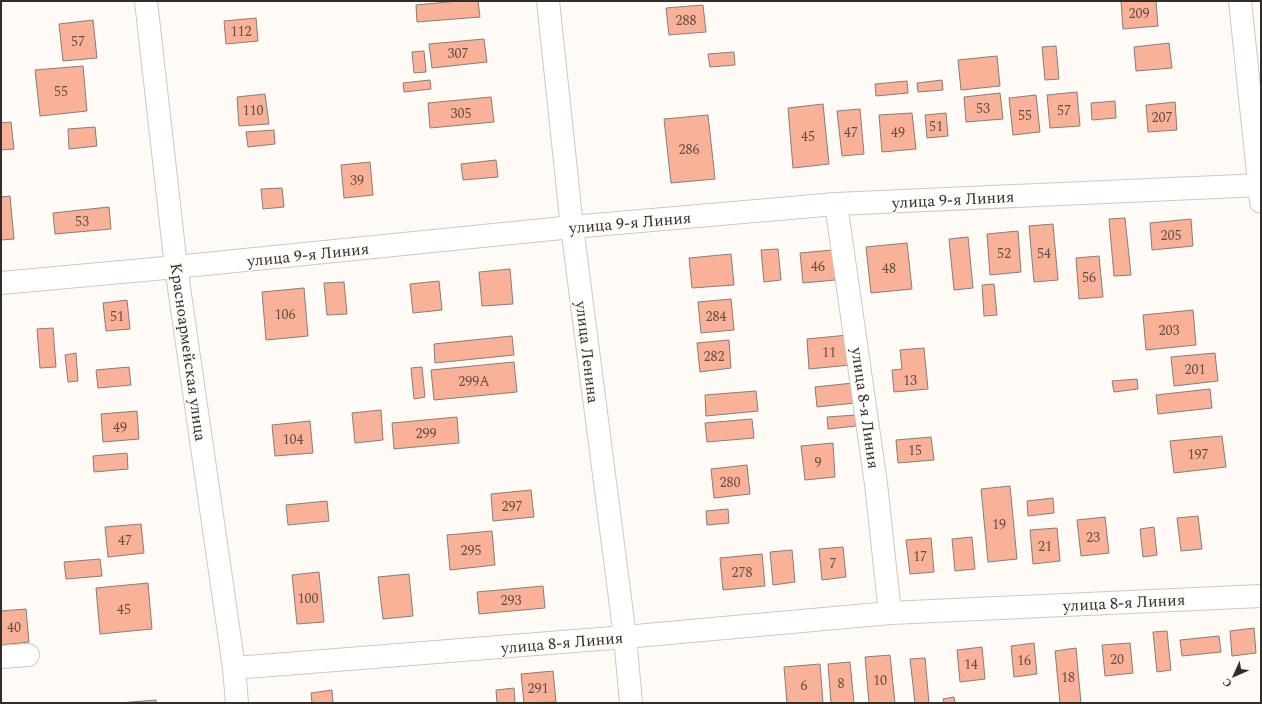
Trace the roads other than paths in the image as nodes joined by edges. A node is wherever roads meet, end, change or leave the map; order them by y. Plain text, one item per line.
1 (146, 1) edge
2 (548, 1) edge
3 (1240, 1) edge
4 (1260, 191) edge
5 (836, 204) junction
6 (572, 226) junction
7 (176, 267) junction
8 (1, 283) edge
9 (1261, 596) edge
10 (890, 613) junction
11 (625, 637) junction
12 (28, 655) dead end
13 (1, 657) edge
14 (234, 668) junction
15 (237, 703) edge
16 (630, 703) edge

1 - 7 street, Красноармейская улица
2 - 6 street, улица Ленина
3 - 4 street
4 - 5 street, улица 9-я Линия
5 - 6 street, улица 9-я Линия
5 - 10 street, улица 8-я Линия
6 - 7 street, улица 9-я Линия
6 - 11 street, улица Ленина
7 - 8 street, улица 9-я Линия
7 - 14 street, Красноармейская улица
9 - 10 street, улица 8-я Линия
10 - 11 street, улица 8-я Линия
11 - 14 street, улица 8-я Линия
11 - 16 street, улица Ленина
12 - 13 street
14 - 15 street, Красноармейская улица

